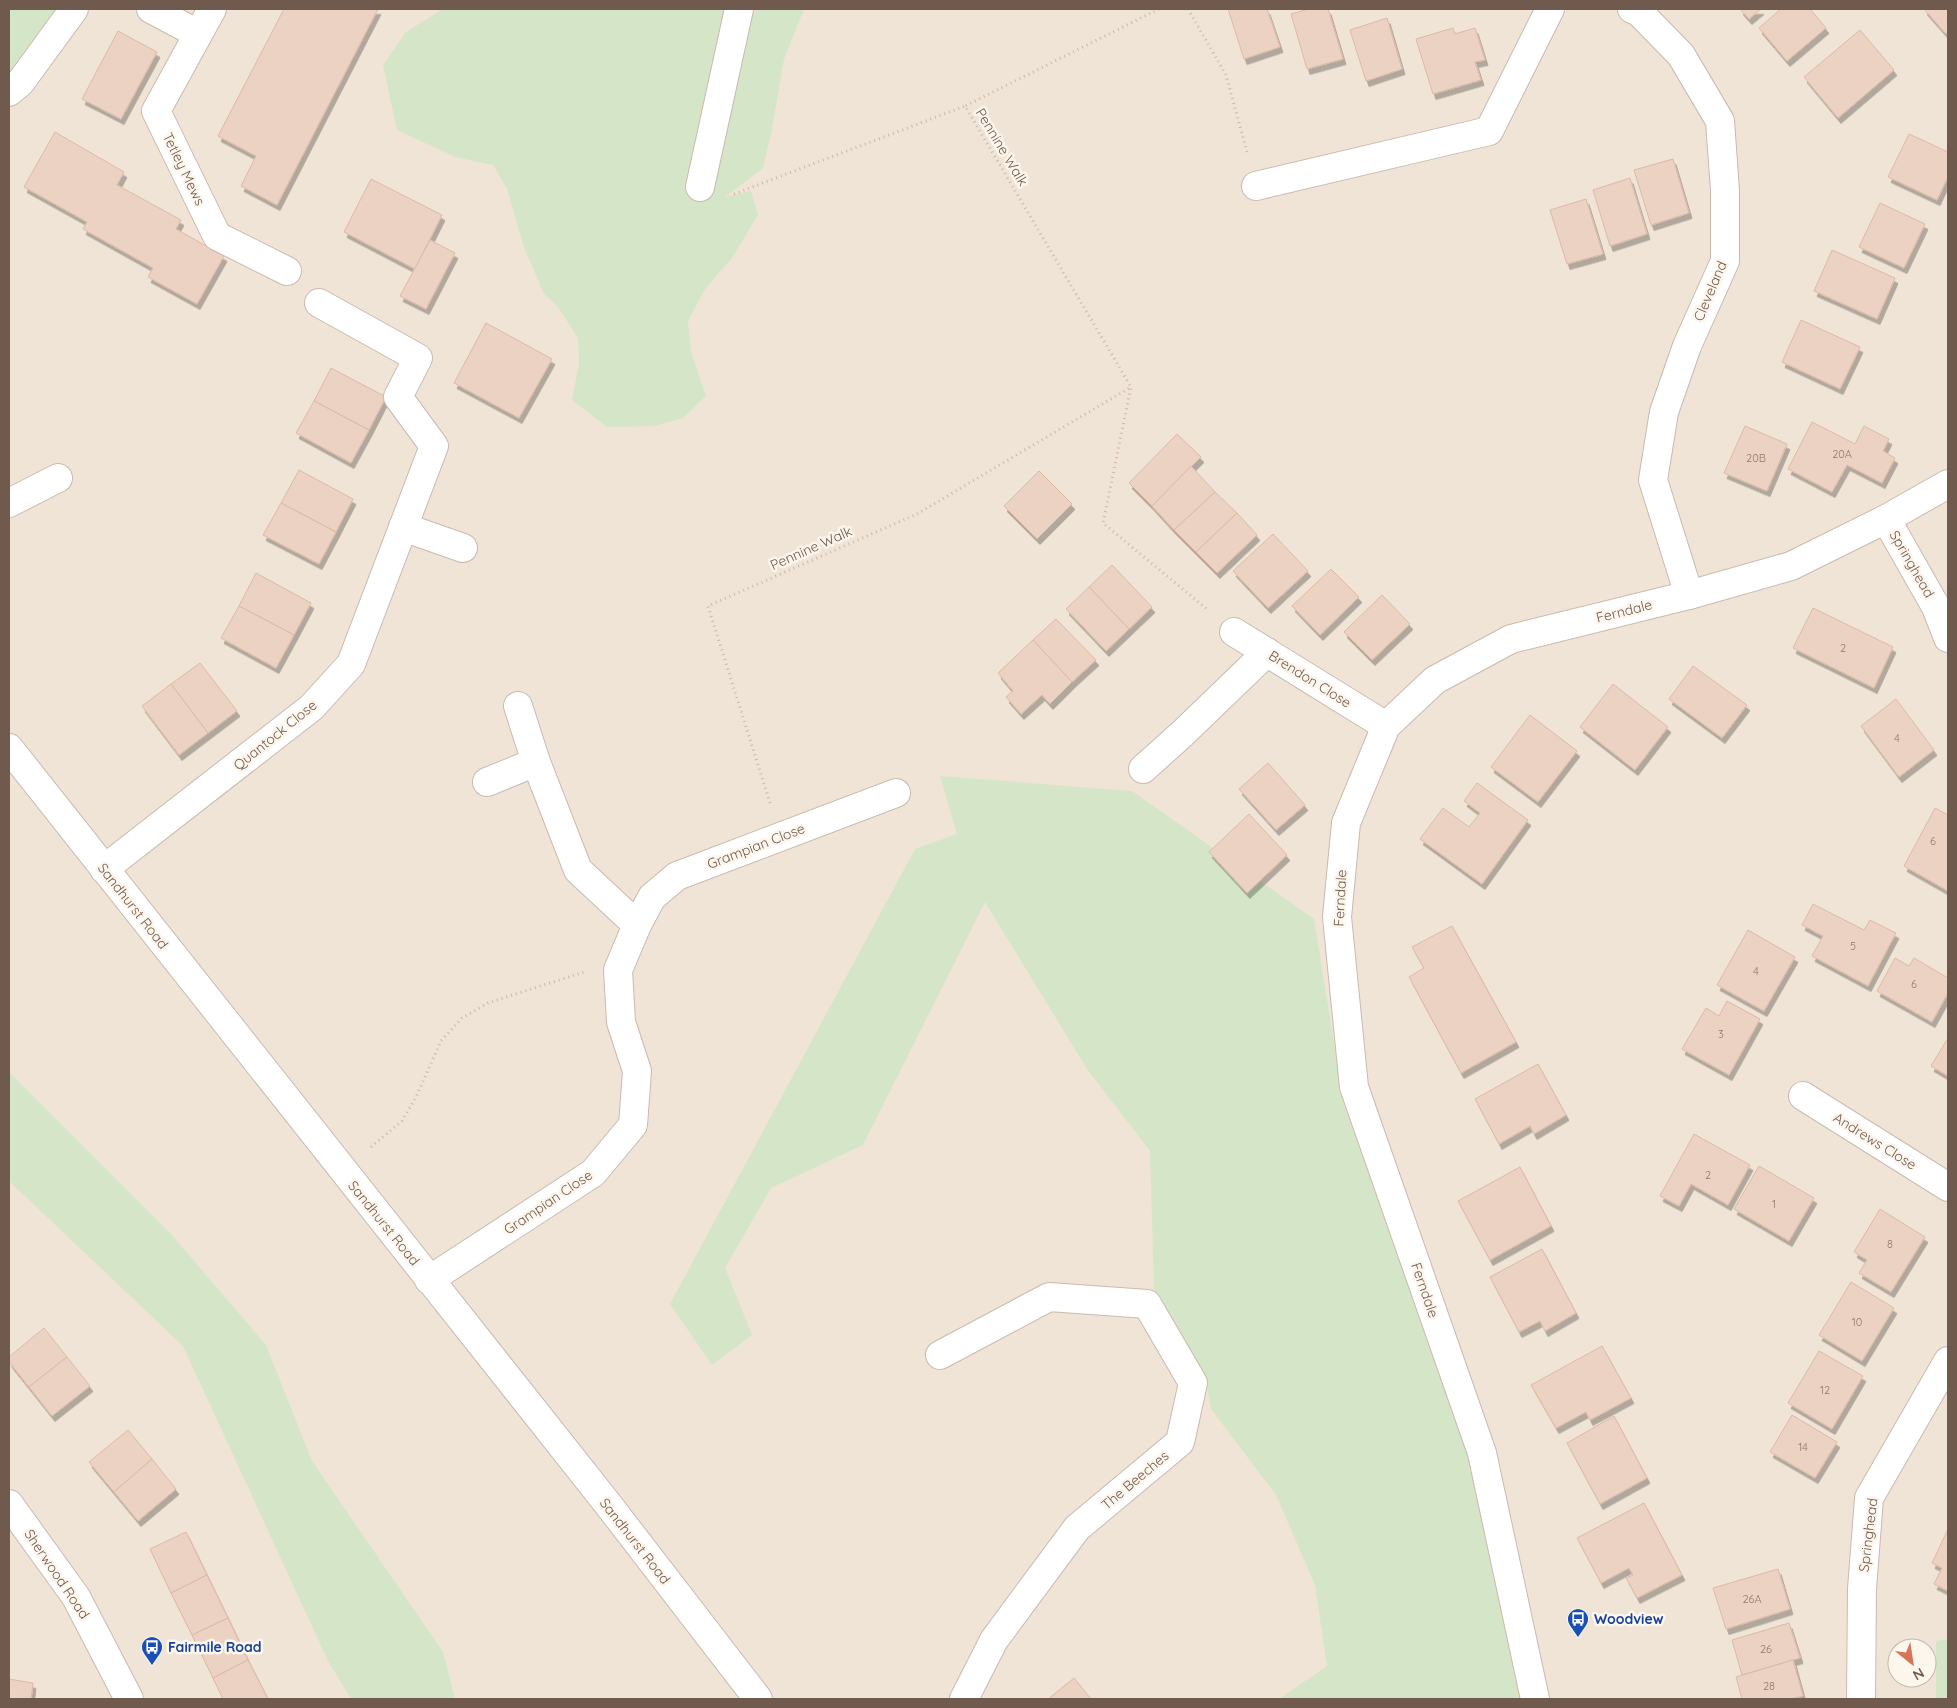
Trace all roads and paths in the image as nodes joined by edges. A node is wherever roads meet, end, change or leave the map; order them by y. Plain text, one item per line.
1 (74, 9) edge
2 (151, 9) edge
3 (212, 9) edge
4 (739, 9) edge
5 (1159, 9) edge
6 (1188, 9) edge
7 (1550, 9) edge
8 (1632, 9) edge
9 (198, 34) junction
10 (9, 92) edge
11 (965, 106) junction
12 (1256, 186) joint
13 (700, 187) dead end
14 (733, 194) dead end
15 (287, 271) dead end
16 (319, 303) dead end
17 (1131, 387) junction
18 (58, 478) dead end
19 (1948, 484) edge
20 (9, 504) edge
21 (1886, 519) junction
22 (403, 527) junction
23 (463, 548) dead end
24 (1689, 594) junction
25 (1234, 632) joint
26 (1948, 638) edge
27 (1266, 652) junction
28 (518, 706) dead end
29 (1386, 726) junction
30 (9, 748) edge
31 (536, 762) junction
32 (1143, 769) dead end
33 (487, 782) dead end
34 (896, 793) dead end
35 (783, 835) junction
36 (104, 869) junction
37 (637, 925) junction
38 (622, 959) junction
39 (1803, 1096) dead end
40 (342, 1172) junction
41 (1948, 1187) edge
42 (429, 1280) junction
43 (940, 1355) dead end
44 (1948, 1361) edge
45 (9, 1504) edge
46 (130, 1699) edge
47 (758, 1699) edge
48 (964, 1699) edge
49 (1534, 1699) edge
50 (1861, 1699) edge

1 - 10 street
2 - 9 street
3 - 9 street, Tetley Mews
4 - 13 street
5 - 11 path, Pennine Walk
6 - 12 path
7 - 12 street
8 - 24 street, Cleveland
9 - 15 street, Tetley Mews
11 - 14 path
11 - 17 path, Pennine Walk
16 - 22 street, Quantock Close
17 - 25 path
17 - 35 path, Pennine Walk
18 - 20 street
19 - 21 street, Ferndale
21 - 24 street, Ferndale
21 - 26 street, Springhead
22 - 23 street
22 - 36 street, Quantock Close
24 - 29 street, Ferndale
25 - 27 street, Brendon Close
27 - 29 street, Brendon Close
27 - 32 street
28 - 31 street
29 - 49 street, Ferndale
30 - 36 street, Sandhurst Road
31 - 33 street
31 - 37 street
34 - 35 street, Grampian Close
35 - 37 street, Grampian Close
36 - 40 street, Sandhurst Road
37 - 38 street, Grampian Close
38 - 40 path
38 - 42 street, Grampian Close
39 - 41 street, Andrews Close
40 - 42 street, Sandhurst Road
42 - 47 street, Sandhurst Road
43 - 48 street, The Beeches
44 - 50 street, Springhead
45 - 46 street, Sherwood Road

